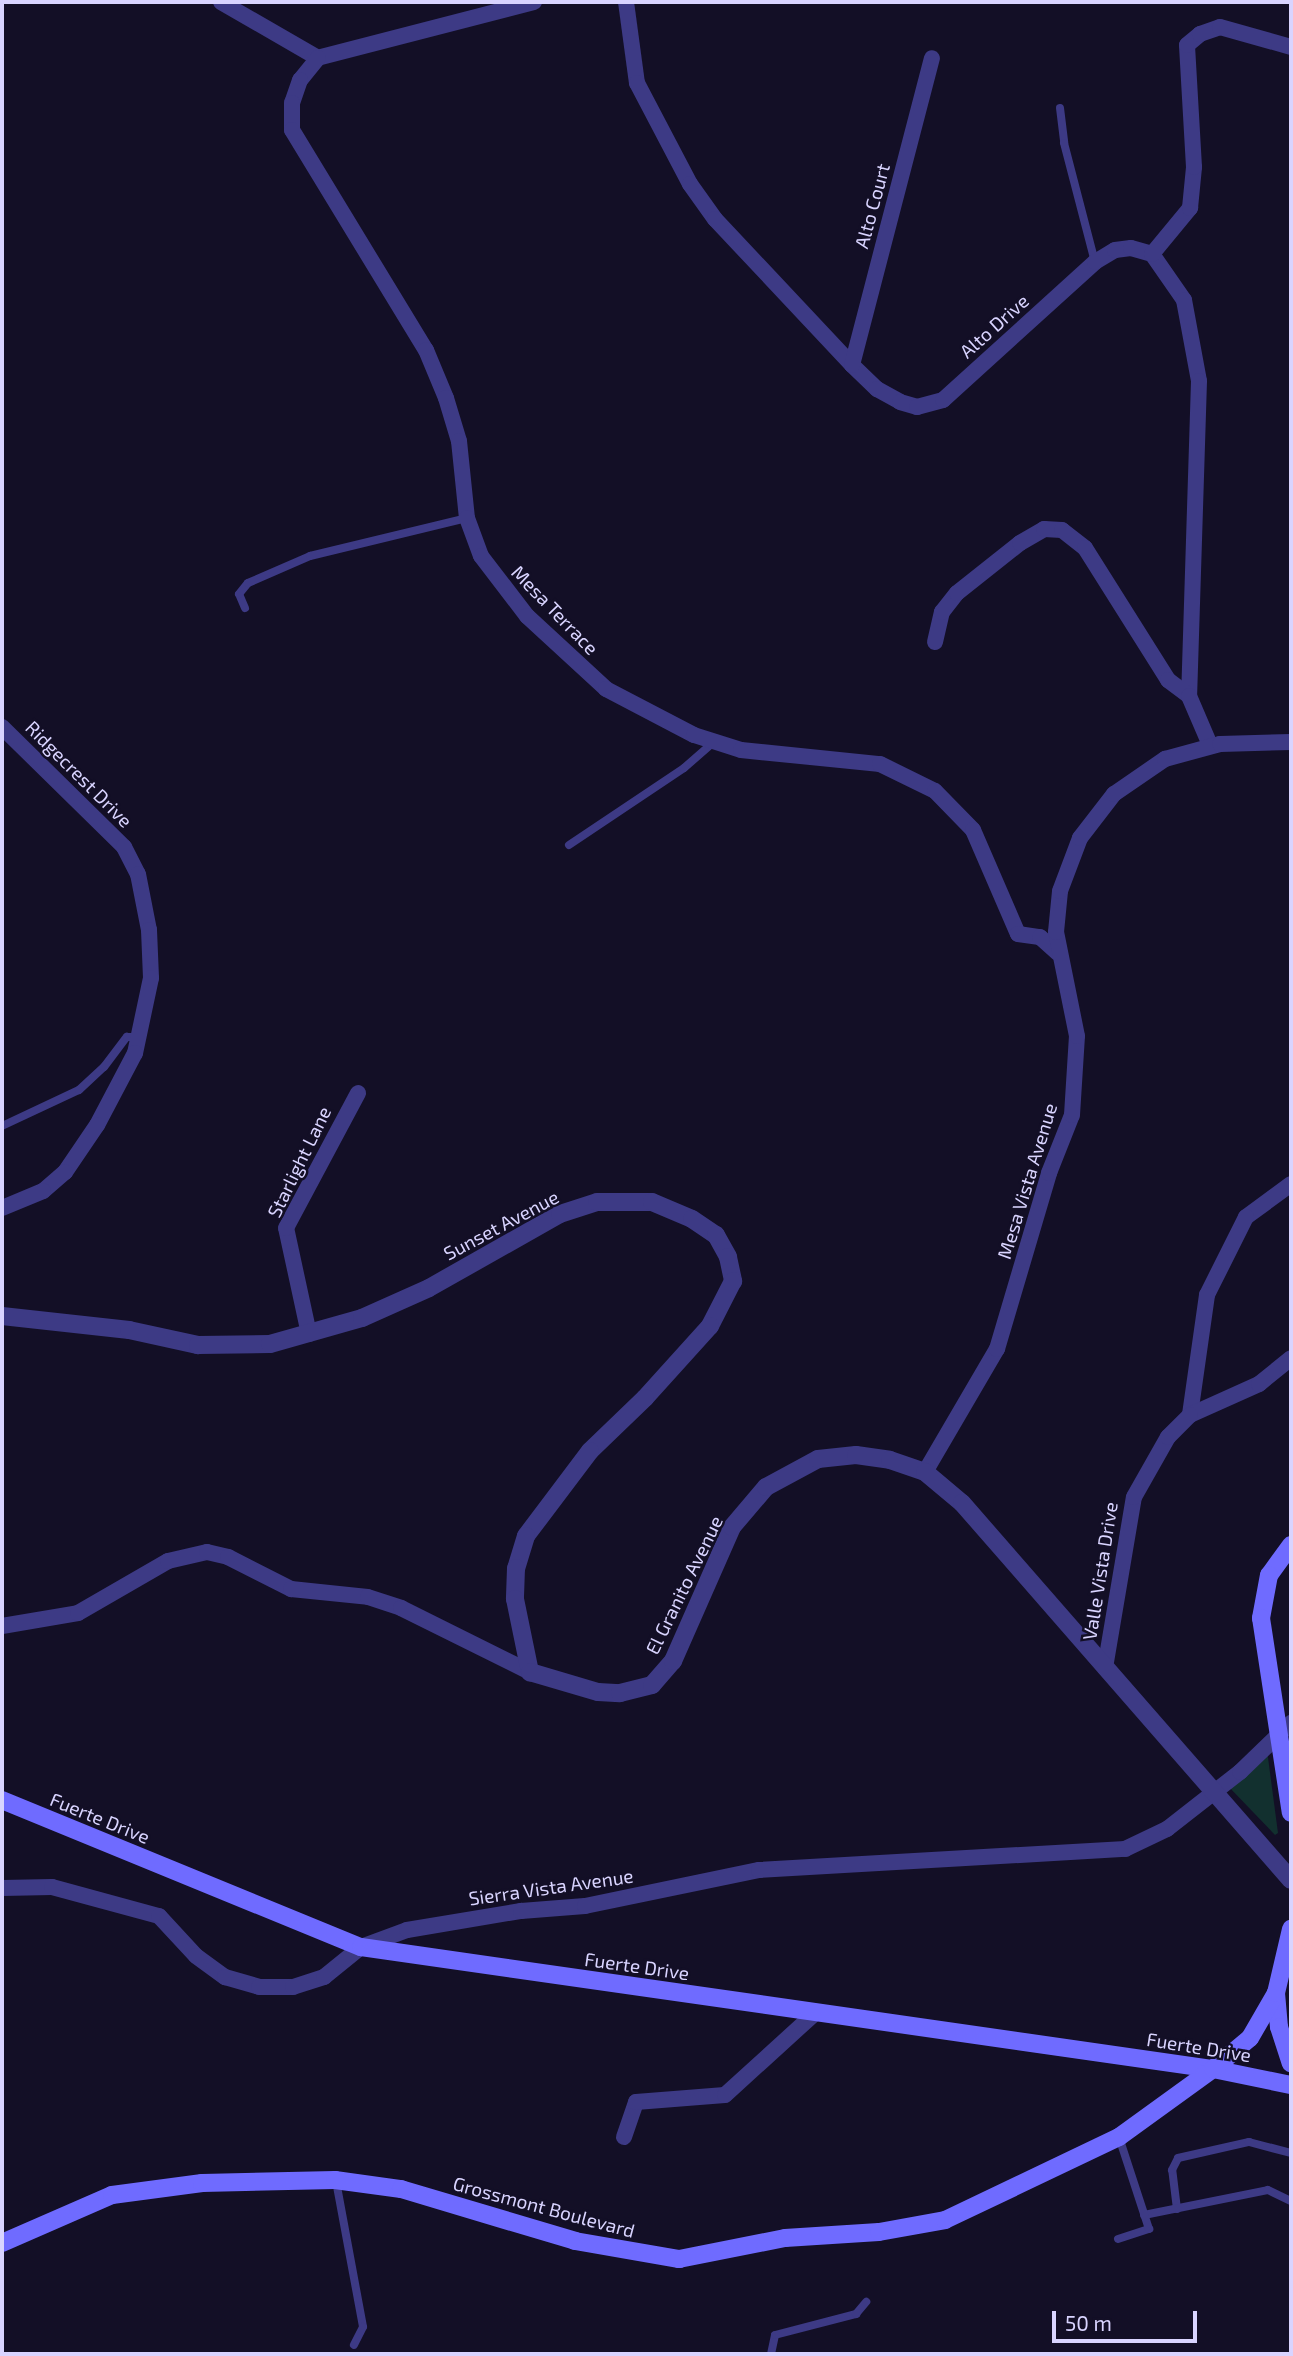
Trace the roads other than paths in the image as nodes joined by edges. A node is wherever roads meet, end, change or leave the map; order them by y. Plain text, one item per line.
1 (221, 2) edge
2 (534, 2) edge
3 (626, 2) edge
4 (1291, 47) edge
5 (318, 58) junction
6 (932, 58) dead end
7 (1060, 108) dead end
8 (1152, 254) junction
9 (1095, 262) junction
10 (852, 365) junction
11 (467, 518) junction
12 (245, 608) dead end
13 (935, 642) dead end
14 (1189, 696) junction
15 (2, 727) edge
16 (715, 741) junction
17 (1291, 742) edge
18 (1210, 745) junction
19 (569, 845) dead end
20 (1058, 953) junction
21 (139, 1037) junction
22 (358, 1093) dead end
23 (2, 1126) edge
24 (1291, 1184) edge
25 (2, 1208) edge
26 (2, 1315) edge
27 (309, 1334) junction
28 (1291, 1358) edge
29 (1190, 1415) junction
30 (925, 1472) junction
31 (1291, 1545) edge
32 (2, 1626) edge
33 (1105, 1668) junction
34 (530, 1672) junction
35 (1285, 1728) edge
36 (1215, 1792) junction
37 (2, 1800) edge
38 (1291, 1813) edge
39 (1291, 1880) edge
40 (2, 1888) edge
41 (1291, 1929) edge
42 (361, 1947) junction
43 (1276, 1993) junction
44 (814, 2014) junction
45 (1291, 2063) edge
46 (1213, 2069) junction
47 (1291, 2085) edge
48 (624, 2137) dead end
49 (1119, 2137) junction
50 (1291, 2153) edge
51 (335, 2180) junction
52 (1291, 2201) edge
53 (1177, 2209) junction
54 (1144, 2215) junction
55 (1118, 2239) dead end
56 (2, 2243) edge
57 (866, 2302) dead end
58 (354, 2345) dead end
59 (771, 2354) edge

1 - 5 street
2 - 5 street
3 - 10 street, Alto Drive
4 - 8 street
5 - 11 street, Mesa Terrace
6 - 10 street, Alto Court
7 - 9 lane
8 - 9 street, Alto Drive
8 - 14 street
9 - 10 street, Alto Drive
11 - 12 lane
11 - 16 street, Mesa Terrace
13 - 14 street
14 - 18 street
15 - 21 street, Ridgecrest Drive
16 - 19 lane
16 - 20 street, Mesa Terrace
17 - 18 street, Mesa Vista Avenue
18 - 20 street, Mesa Vista Avenue
20 - 30 street, Mesa Vista Avenue
21 - 23 lane
21 - 25 street, Ridgecrest Drive
22 - 27 street, Starlight Lane
24 - 29 street
26 - 27 street, Sunset Avenue
27 - 34 street, Sunset Avenue
28 - 29 street, Valle Vista Drive
29 - 33 street, Valle Vista Drive
30 - 33 street, El Granito Avenue
30 - 34 street, El Granito Avenue
31 - 35 main road
32 - 34 street, El Granito Avenue
33 - 36 street, El Granito Avenue
35 - 36 street, Sierra Vista Avenue
35 - 38 main road
36 - 39 street, El Granito Avenue
36 - 42 street, Sierra Vista Avenue
37 - 42 main road, Fuerte Drive
40 - 42 street, Sierra Vista Avenue
41 - 43 main road, Grossmont Boulevard
42 - 44 main road, Fuerte Drive
43 - 45 main road
43 - 46 main road, Grossmont Boulevard
44 - 46 main road, Fuerte Drive
44 - 48 street
46 - 47 main road, Fuerte Drive
46 - 49 main road, Grossmont Boulevard
49 - 51 main road, Grossmont Boulevard
49 - 54 lane
50 - 53 lane
51 - 56 main road, Grossmont Boulevard
51 - 58 lane
52 - 53 lane
53 - 54 lane
54 - 55 lane
57 - 59 lane

